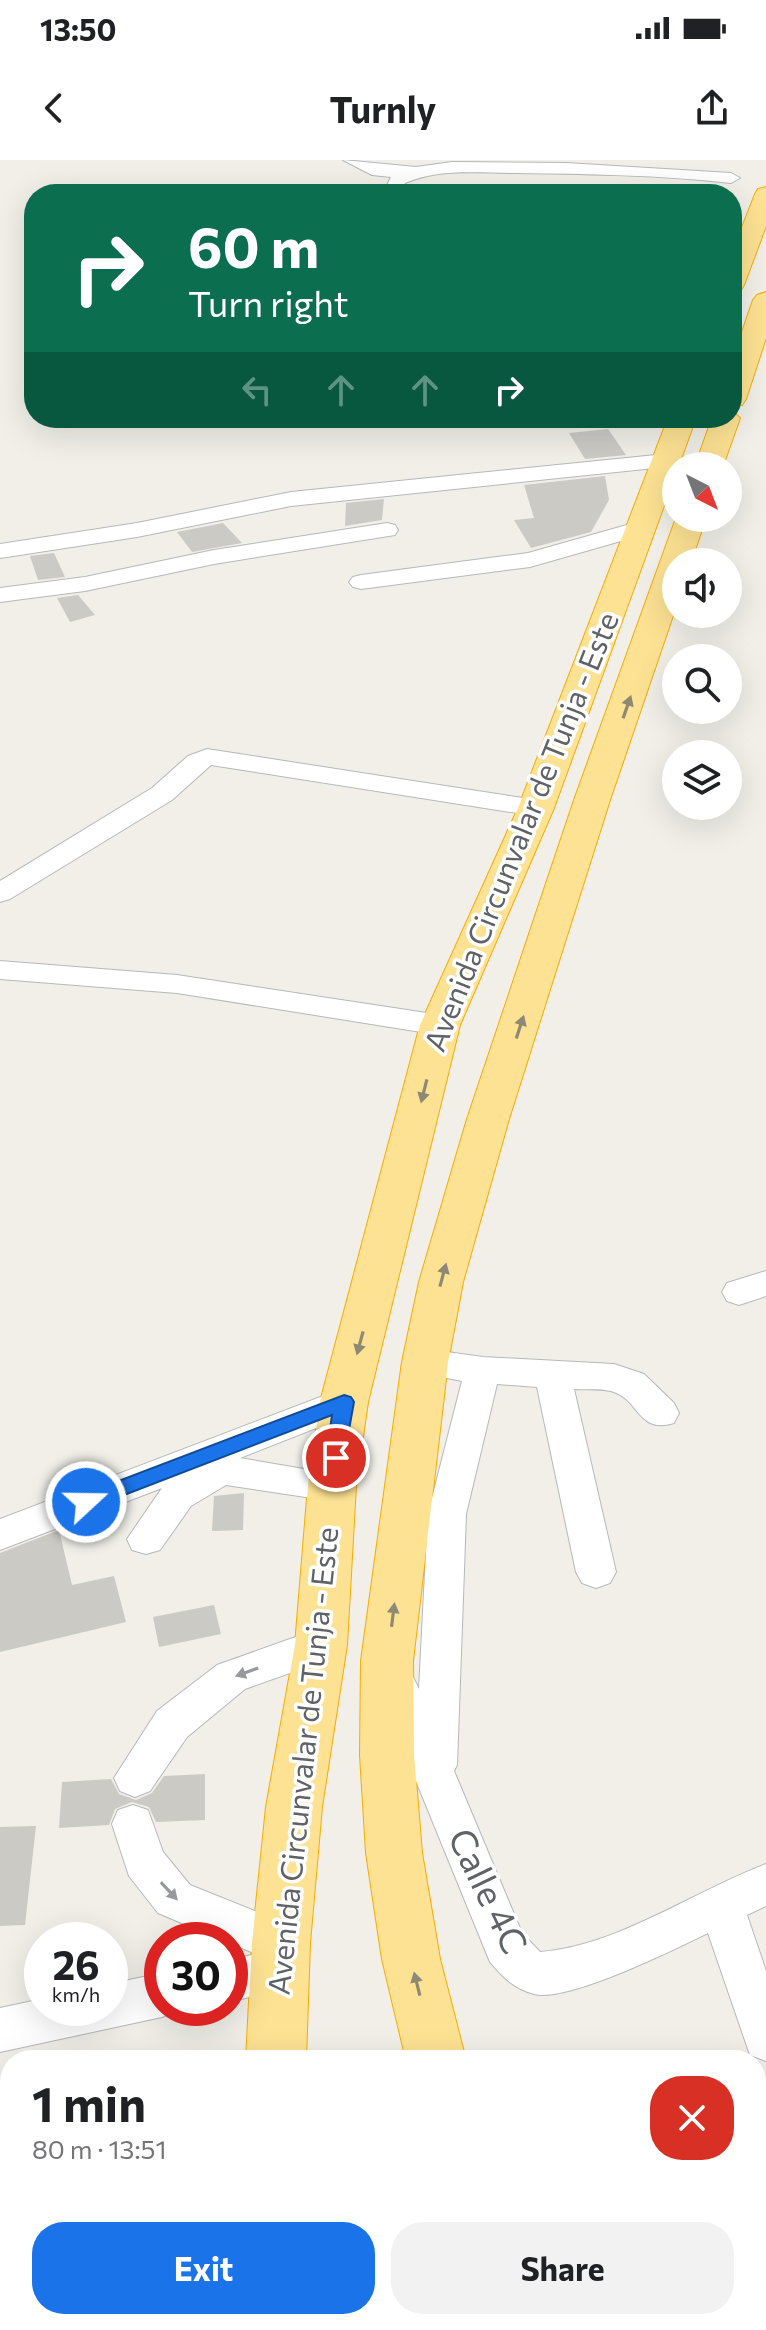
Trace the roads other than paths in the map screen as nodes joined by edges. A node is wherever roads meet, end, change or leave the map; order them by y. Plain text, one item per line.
1 (741, 160) edge
2 (354, 162) edge
3 (710, 167) edge
4 (413, 172) junction
5 (383, 184) edge
6 (396, 184) edge
7 (726, 184) edge
8 (729, 184) edge
9 (766, 194) edge
10 (742, 243) edge
11 (766, 300) edge
12 (742, 370) edge
13 (678, 428) edge
14 (722, 428) edge
15 (669, 452) edge
16 (714, 452) edge
17 (662, 461) edge
18 (662, 472) edge
19 (410, 485) junction
20 (641, 528) junction
21 (387, 530) junction
22 (62, 543) junction
23 (0, 551) edge
24 (85, 584) junction
25 (0, 595) edge
26 (662, 602) edge
27 (536, 808) junction
28 (0, 893) edge
29 (0, 970) edge
30 (440, 1025) junction
31 (425, 1362) junction
32 (483, 1370) junction
33 (553, 1376) junction
34 (344, 1402) junction
35 (661, 1413) dead end
36 (332, 1486) junction
37 (0, 1535) edge
38 (146, 1539) dead end
39 (596, 1572) dead end
40 (321, 1645) junction
41 (387, 1661) junction
42 (436, 1777) junction
43 (135, 1778) dead end
44 (133, 1824) dead end
45 (766, 1884) edge
46 (721, 1904) junction
47 (281, 1957) junction
48 (248, 1973) edge
49 (24, 2025) edge
50 (0, 2030) edge
51 (766, 2039) edge
52 (276, 2050) edge
53 (434, 2050) edge

1 - 8 street
2 - 4 street
2 - 5 street
3 - 4 street
3 - 7 street
4 - 6 street
9 - 10 highway
11 - 12 highway
13 - 15 highway, Avenida Circunvalar de Tunja - Este
14 - 16 highway
17 - 19 street
18 - 20 highway, Avenida Circunvalar de Tunja - Este
19 - 21 street
19 - 22 street
20 - 21 street
20 - 27 highway, Avenida Circunvalar de Tunja - Este
21 - 24 street
22 - 23 street
22 - 24 street
24 - 25 street
31 -> 26 highway, Avenida Circunvalar de Tunja - Este
27 - 28 street
27 - 30 highway, Avenida Circunvalar de Tunja - Este
29 - 30 street
30 -> 34 highway, Avenida Circunvalar de Tunja - Este
31 - 32 street
41 -> 31 highway, Avenida Circunvalar de Tunja - Este
32 - 33 street
32 - 42 street
33 - 35 street
33 - 39 street
34 - 36 highway, Avenida Circunvalar de Tunja - Este
34 - 37 street
36 - 38 street
36 - 40 highway, Avenida Circunvalar de Tunja - Este
40 -> 43 street
40 - 47 highway, Avenida Circunvalar de Tunja - Este
41 - 42 street, Calle 4C
53 -> 41 highway, Avenida Circunvalar de Tunja - Este
42 - 46 street, Calle 4C
44 -> 47 street
45 - 46 street, Calle 4C
46 - 51 street
47 - 48 street
47 - 52 highway, Avenida Circunvalar de Tunja - Este
49 - 50 street

